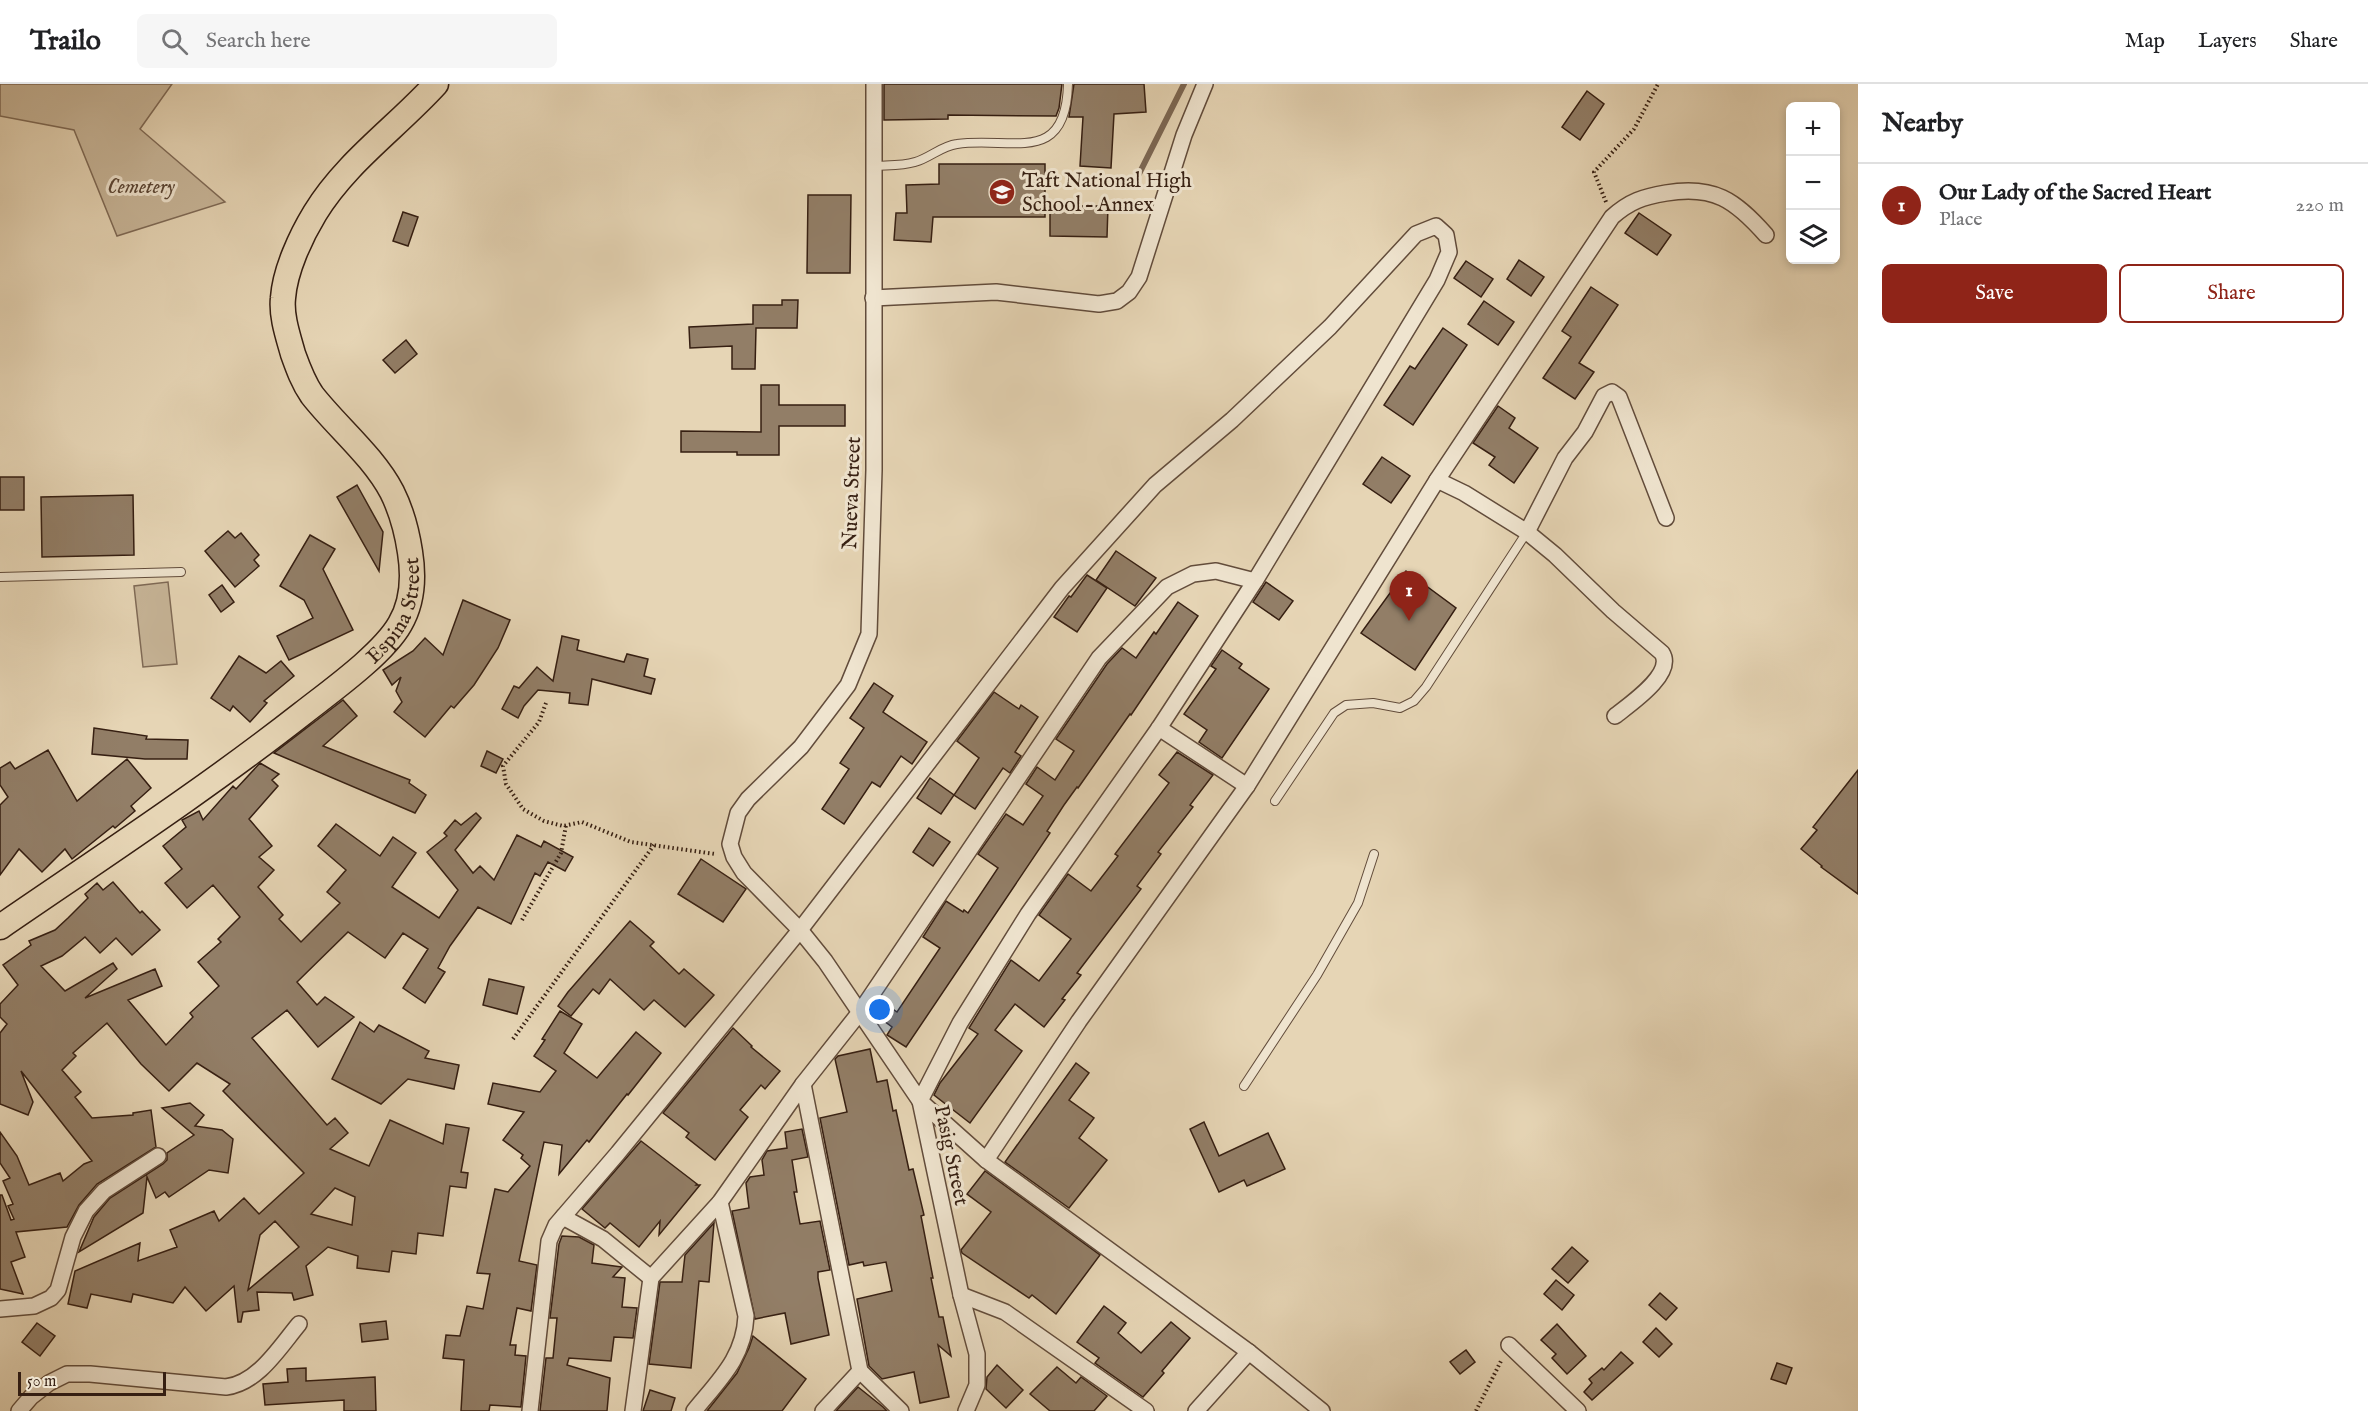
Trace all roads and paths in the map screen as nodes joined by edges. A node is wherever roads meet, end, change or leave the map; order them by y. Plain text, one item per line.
1 (436, 84) edge
2 (874, 84) edge
3 (1068, 84) edge
4 (1206, 84) edge
5 (1658, 84) edge
6 (874, 166) junction
7 (1612, 217) junction
8 (1766, 236) dead end
9 (873, 298) junction
10 (1437, 480) junction
11 (1666, 519) dead end
12 (1527, 532) junction
13 (181, 572) dead end
14 (0, 577) edge
15 (1255, 581) junction
16 (546, 703) dead end
17 (1615, 716) dead end
18 (1159, 728) junction
19 (1247, 786) junction
20 (1275, 801) dead end
21 (566, 825) junction
22 (654, 844) junction
23 (1374, 854) dead end
24 (734, 857) junction
25 (522, 920) dead end
26 (0, 927) edge
27 (800, 930) junction
28 (860, 1012) junction
29 (513, 1039) dead end
30 (803, 1084) junction
31 (1244, 1086) dead end
32 (920, 1101) junction
33 (158, 1156) dead end
34 (986, 1160) junction
35 (720, 1202) junction
36 (563, 1217) junction
37 (651, 1278) junction
38 (961, 1295) junction
39 (0, 1309) edge
40 (299, 1324) dead end
41 (1509, 1345) joint
42 (1249, 1352) junction
43 (860, 1371) junction
44 (19, 1411) edge
45 (530, 1411) edge
46 (633, 1411) edge
47 (694, 1411) edge
48 (823, 1411) edge
49 (901, 1411) edge
50 (966, 1411) edge
51 (1146, 1411) edge
52 (1196, 1411) edge
53 (1322, 1411) edge
54 (1476, 1411) edge
55 (1578, 1411) edge

1 - 26 main road, Espina Street
2 - 6 street, Nueva Street
3 - 6 lane
4 - 9 street
5 - 7 path
6 - 9 street, Nueva Street
7 - 8 street
7 - 10 street
9 - 24 street, Nueva Street
10 - 12 street
10 - 19 street
11 - 12 street
12 - 17 street
12 - 20 lane
13 - 14 lane
15 - 18 street
15 - 27 street
15 - 28 street
16 - 21 path
18 - 19 street
18 - 32 street
19 - 34 street
21 - 22 path
21 - 25 path
22 - 24 path
22 - 29 path
23 - 31 lane
24 - 27 street, Pasig Street
27 - 28 street, Pasig Street
27 - 36 street
28 - 30 street
28 - 32 street, Pasig Street
30 - 35 street
30 - 43 street
32 - 34 street
32 - 38 street, Pasig Street
33 - 39 street
34 - 42 street
35 - 37 street
35 - 47 street
36 - 37 street
36 - 45 street
37 - 46 street
38 - 50 street, Pasig Street
38 - 51 street
40 - 44 street
41 - 54 path
41 - 55 street
42 - 52 street
42 - 53 street
43 - 48 street
43 - 49 street

